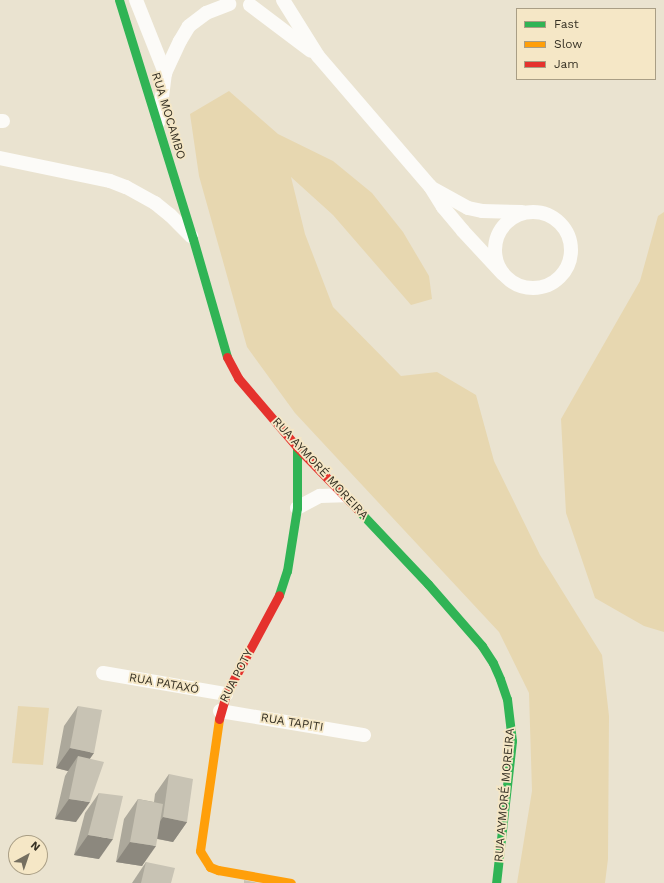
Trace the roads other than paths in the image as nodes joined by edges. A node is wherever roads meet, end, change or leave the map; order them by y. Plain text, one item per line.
1 (119, 0) edge
2 (136, 0) edge
3 (283, 0) edge
4 (225, 2) edge
5 (255, 2) edge
6 (318, 56) junction
7 (165, 73) junction
8 (159, 126) junction
9 (0, 158) edge
10 (430, 186) junction
11 (524, 212) junction
12 (193, 239) junction
13 (503, 274) junction
14 (297, 448) junction
15 (328, 479) junction
16 (344, 495) junction
17 (320, 496) junction
18 (297, 508) junction
19 (103, 672) dead end
20 (226, 694) junction
21 (220, 711) junction
22 (364, 735) dead end
23 (291, 883) edge
24 (496, 883) edge

1 - 8 main road, RUA MOCAMBO
2 - 7 street
3 - 6 street
4 - 5 street
4 - 7 street
5 - 6 street
6 - 10 street
7 - 8 street
8 - 12 main road, RUA MOCAMBO
9 - 12 street, RUA AYMORÉ MOREIRA
10 - 11 street
10 - 13 street
11 - 13 street
11 - 13 street
12 - 14 main road, RUA AYMORÉ MOREIRA
14 - 15 main road, RUA AYMORÉ MOREIRA
14 - 18 main road, RUA POTY
15 - 16 main road, RUA AYMORÉ MOREIRA
15 - 17 street
16 - 17 street
16 - 24 main road, RUA AYMORÉ MOREIRA
17 - 18 street
18 - 20 main road, RUA POTY
19 - 20 street, RUA PATAXÓ
20 - 21 main road, RUA POTY
21 - 22 street, RUA TAPITI
21 - 23 main road, RUA POTY

